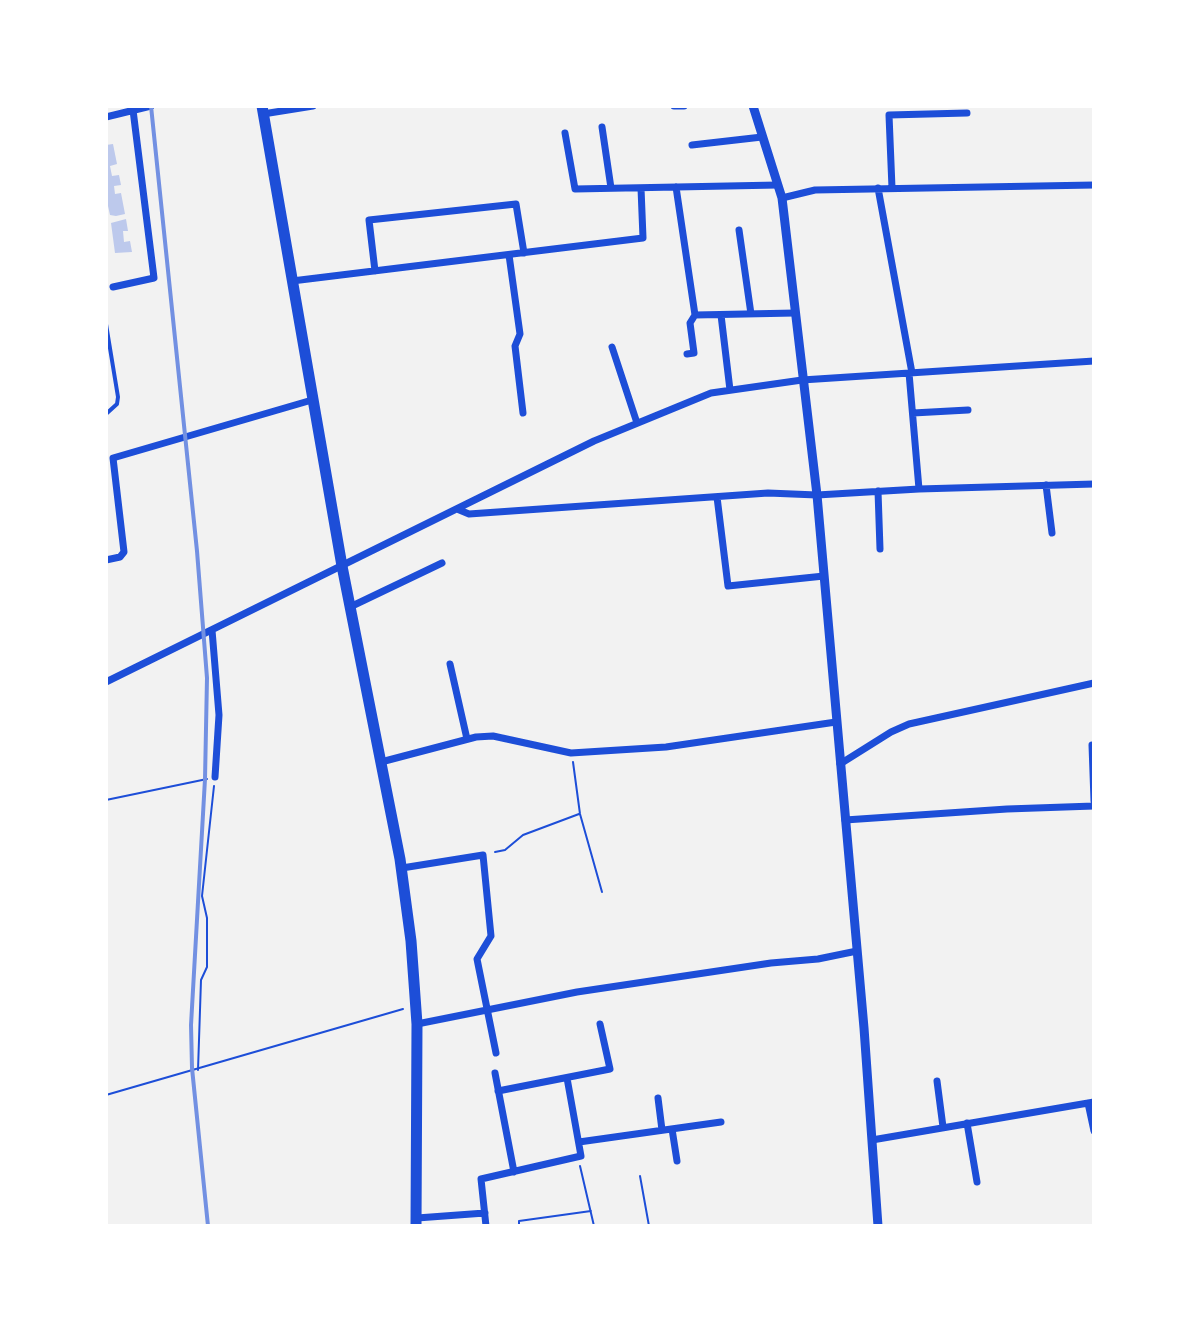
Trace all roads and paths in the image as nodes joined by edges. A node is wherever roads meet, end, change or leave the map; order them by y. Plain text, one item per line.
1 (151, 106) edge
2 (313, 106) edge
3 (674, 106) edge
4 (684, 106) edge
5 (753, 106) edge
6 (133, 110) junction
7 (262, 110) edge
8 (967, 113) dead end
9 (106, 117) edge
10 (602, 127) dead end
11 (565, 133) dead end
12 (762, 137) junction
13 (692, 145) dead end
14 (778, 185) junction
15 (1094, 185) edge
16 (676, 187) junction
17 (611, 188) junction
18 (641, 188) junction
19 (878, 188) junction
20 (892, 188) junction
21 (782, 198) junction
22 (739, 230) dead end
23 (524, 253) junction
24 (509, 255) junction
25 (375, 271) junction
26 (292, 281) junction
27 (109, 288) edge
28 (795, 313) junction
29 (751, 314) junction
30 (695, 315) junction
31 (721, 315) junction
32 (106, 324) edge
33 (612, 347) dead end
34 (687, 354) dead end
35 (1094, 361) edge
36 (911, 373) junction
37 (802, 380) junction
38 (730, 390) junction
39 (312, 400) junction
40 (968, 410) dead end
41 (523, 413) dead end
42 (913, 413) junction
43 (106, 414) edge
44 (637, 423) junction
45 (1094, 484) edge
46 (1046, 485) junction
47 (919, 489) junction
48 (878, 491) junction
49 (817, 495) junction
50 (717, 497) junction
51 (457, 509) junction
52 (1052, 533) dead end
53 (880, 549) dead end
54 (106, 560) edge
55 (442, 563) dead end
56 (342, 566) junction
57 (824, 576) junction
58 (350, 607) junction
59 (212, 630) junction
60 (450, 664) dead end
61 (106, 682) edge
62 (1094, 683) edge
63 (836, 722) junction
64 (467, 739) junction
65 (1092, 745) dead end
66 (571, 753) junction
67 (381, 762) junction
68 (840, 764) junction
69 (215, 777) junction
70 (106, 800) edge
71 (1094, 803) edge
72 (580, 814) junction
73 (845, 820) junction
74 (483, 855) junction
75 (402, 868) junction
76 (602, 892) dead end
77 (857, 951) junction
78 (416, 1005) junction
79 (485, 1010) junction
80 (417, 1024) junction
81 (600, 1024) dead end
82 (496, 1053) dead end
83 (198, 1070) junction
84 (495, 1073) dead end
85 (567, 1078) junction
86 (937, 1081) dead end
87 (498, 1091) junction
88 (106, 1095) edge
89 (658, 1098) dead end
90 (1091, 1103) edge
91 (721, 1122) dead end
92 (967, 1123) junction
93 (943, 1127) junction
94 (672, 1129) junction
95 (662, 1130) junction
96 (1094, 1131) edge
97 (872, 1140) junction
98 (579, 1142) junction
99 (578, 1157) junction
100 (677, 1161) dead end
101 (514, 1172) junction
102 (640, 1176) dead end
103 (977, 1182) dead end
104 (591, 1211) junction
105 (485, 1213) junction
106 (416, 1222) edge
107 (486, 1226) edge
108 (519, 1226) edge
109 (594, 1226) edge
110 (649, 1226) edge
111 (878, 1226) edge

1 - 6 street
2 - 7 street
3 - 4 street
5 - 12 street
6 - 9 street
6 - 27 street
7 - 26 main road
8 - 20 street
10 - 17 street
11 - 17 street
12 - 13 street
12 - 14 street
14 - 16 street
14 - 21 street
15 - 20 street
16 - 18 street
16 - 30 street
17 - 18 street
18 - 23 street
19 - 20 street
19 - 21 street
19 - 36 street
21 - 28 street
22 - 29 street
23 - 24 street
23 - 25 street
24 - 25 street
24 - 41 street
25 - 26 street
26 - 39 main road
28 - 29 street
28 - 37 street
29 - 31 street
30 - 31 street
30 - 34 street
31 - 38 street
32 - 43 lane
33 - 44 street
35 - 36 street
36 - 37 street
36 - 42 street
37 - 38 street
37 - 49 street
38 - 44 street
39 - 54 street
39 - 56 main road
40 - 42 street
42 - 47 street
44 - 51 street
45 - 46 street
46 - 47 street
46 - 52 street
47 - 48 street
48 - 49 street
48 - 53 street
49 - 50 street
49 - 57 street
50 - 51 street
50 - 57 street
51 - 56 street
55 - 58 street
56 - 58 main road
56 - 59 street
57 - 63 street
58 - 67 main road
59 - 61 street
59 - 69 street
60 - 64 street
62 - 68 street
63 - 66 street
63 - 68 street
64 - 66 street
64 - 67 street
65 - 71 street
66 - 72 path
67 - 75 main road
68 - 73 street
69 - 70 path
69 - 83 path
71 - 73 street
72 - 74 path
72 - 76 path
73 - 77 street
74 - 75 street
74 - 79 street
75 - 78 main road
77 - 79 street
77 - 97 street
78 - 80 main road
78 - 83 path
79 - 80 street
79 - 82 street
80 - 106 main road
81 - 85 street
83 - 88 path
84 - 87 street
85 - 87 street
85 - 98 street
86 - 93 street
87 - 101 street
89 - 95 street
90 - 92 street
90 - 96 street
91 - 94 street
92 - 93 street
92 - 103 street
93 - 97 street
94 - 95 street
94 - 100 street
95 - 98 street
97 - 111 street
98 - 99 street
99 - 101 street
99 - 104 path
101 - 105 street
102 - 110 path
104 - 108 path
104 - 109 path
105 - 106 street
105 - 107 street

